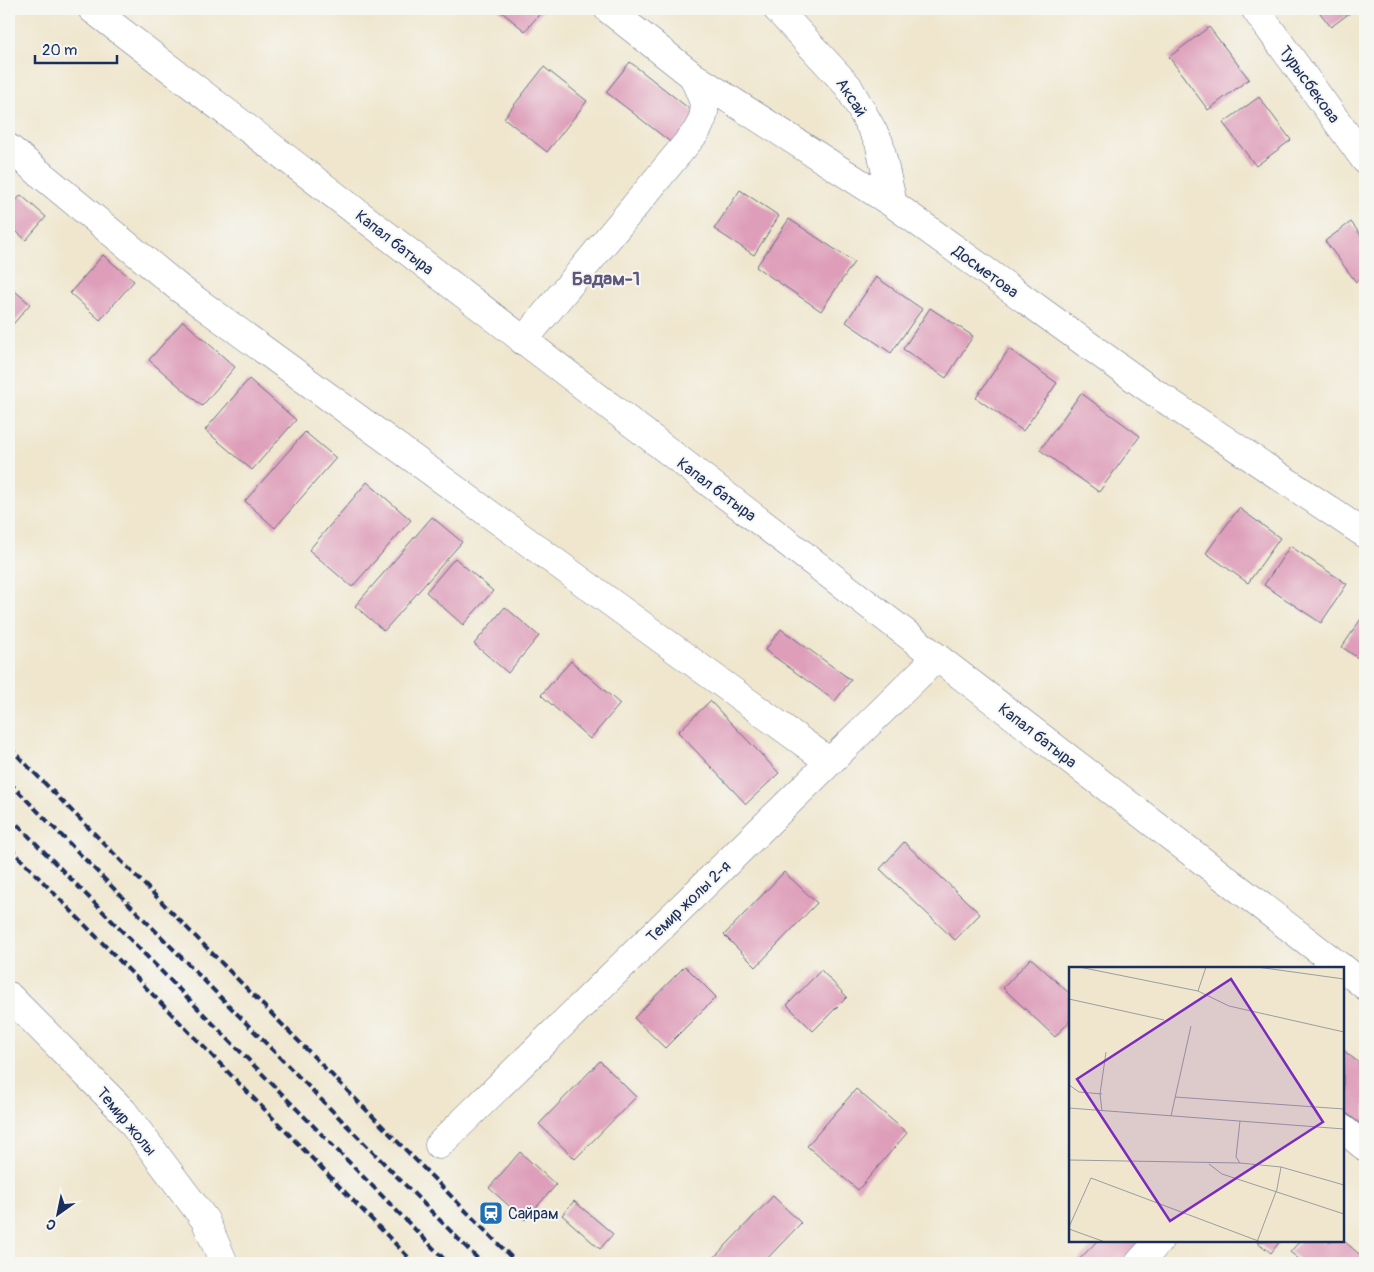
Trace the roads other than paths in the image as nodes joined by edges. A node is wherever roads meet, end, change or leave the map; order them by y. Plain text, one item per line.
1 (92, 9) edge
2 (608, 9) edge
3 (777, 9) edge
4 (1255, 9) edge
5 (694, 76) junction
6 (9, 148) edge
7 (1365, 160) edge
8 (893, 204) junction
9 (523, 341) junction
10 (1365, 534) edge
11 (937, 657) junction
12 (830, 762) junction
13 (1336, 967) edge
14 (9, 996) edge
15 (1344, 1130) edge
16 (439, 1145) dead end
17 (1365, 1146) edge
18 (1158, 1242) edge
19 (224, 1263) edge
20 (1139, 1263) edge

1 - 9 street, Капал батыра
2 - 5 street, Досметова
3 - 8 street, Аксай
4 - 7 street, Турысбекова
5 - 8 street, Досметова
5 - 9 street
6 - 12 street
8 - 10 street, Досметова
9 - 11 street, Капал батыра
11 - 12 street, Темир жолы 2-я
11 - 13 street, Капал батыра
12 - 16 street, Темир жолы 2-я
14 - 19 street, Темир жолы
15 - 17 street
18 - 20 street

